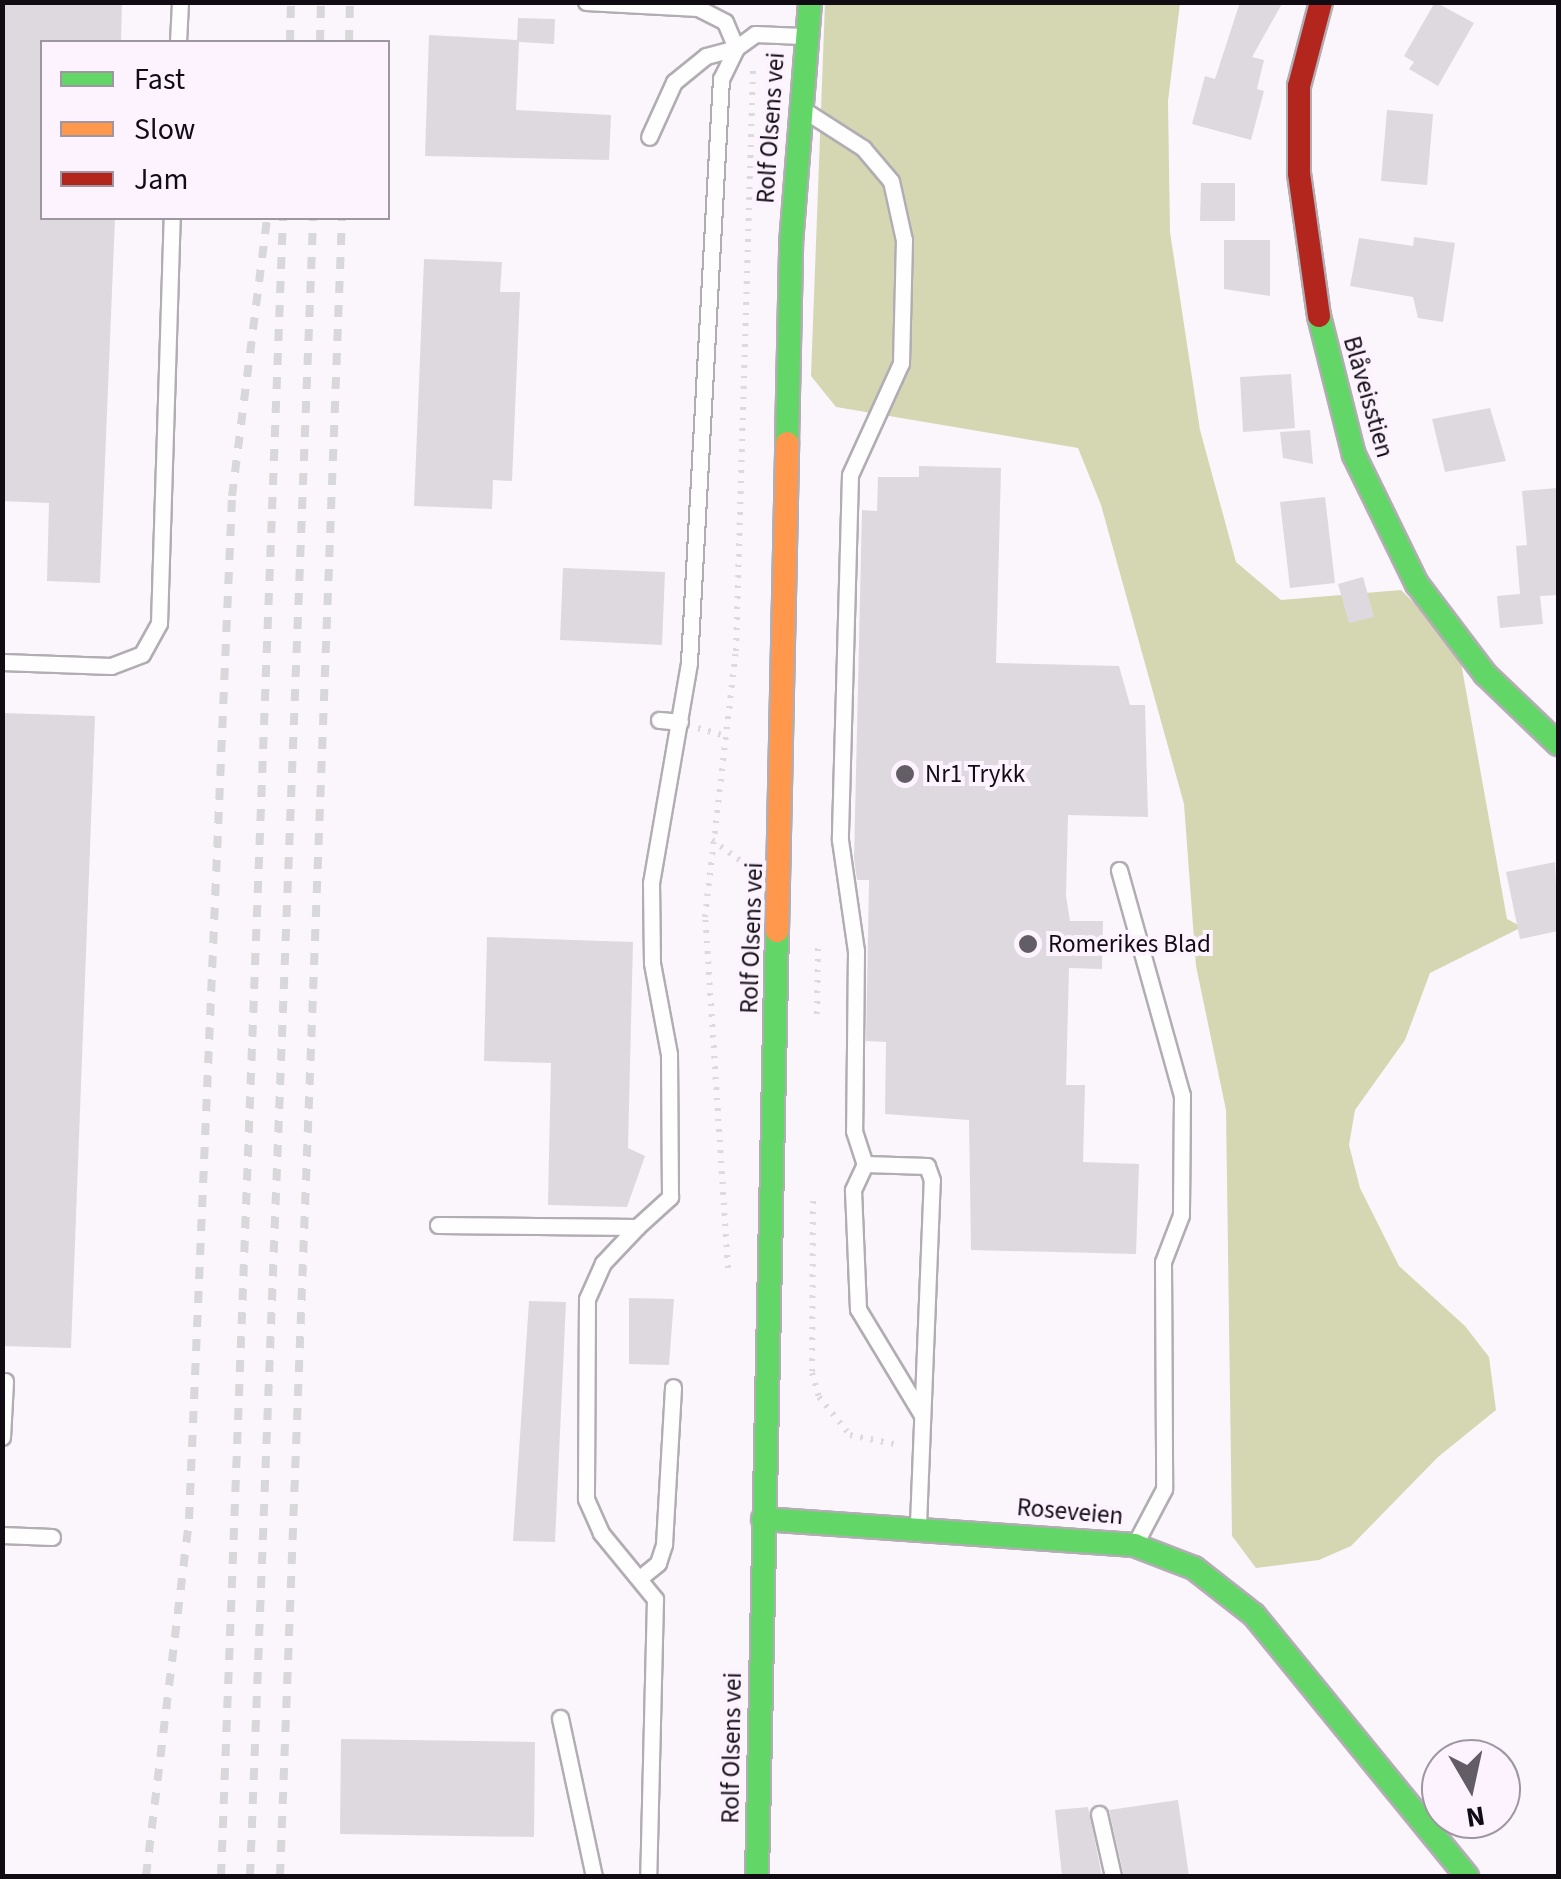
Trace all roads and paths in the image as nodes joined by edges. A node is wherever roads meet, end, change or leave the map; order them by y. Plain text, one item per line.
1 (180, 2) edge
2 (586, 2) edge
3 (810, 2) edge
4 (1321, 2) edge
5 (756, 34) junction
6 (806, 36) junction
7 (178, 40) edge
8 (736, 48) junction
9 (800, 108) junction
10 (649, 137) dead end
11 (172, 220) edge
12 (2, 662) edge
13 (659, 720) dead end
14 (680, 722) junction
15 (1558, 744) edge
16 (712, 840) junction
17 (1119, 870) dead end
18 (756, 872) dead end
19 (816, 928) dead end
20 (816, 1026) dead end
21 (865, 1164) junction
22 (813, 1196) dead end
23 (438, 1224) dead end
24 (637, 1227) junction
25 (729, 1275) dead end
26 (5, 1381) dead end
27 (673, 1387) dead end
28 (922, 1415) junction
29 (2, 1437) edge
30 (921, 1446) junction
31 (763, 1519) junction
32 (918, 1528) junction
33 (2, 1535) edge
34 (52, 1537) dead end
35 (1134, 1546) junction
36 (641, 1577) junction
37 (560, 1718) dead end
38 (1099, 1814) dead end
39 (594, 1876) edge
40 (648, 1876) edge
41 (757, 1876) edge
42 (1113, 1876) edge
43 (1466, 1876) edge

1 - 7 lane
2 - 8 lane
3 - 6 main road, Rolf Olsens vei
4 - 15 main road, Blåveisstien
5 - 6 lane
5 - 8 lane
5 - 16 path
6 - 9 main road, Rolf Olsens vei
8 - 10 lane
8 - 14 lane
9 - 21 lane
9 - 31 main road, Rolf Olsens vei
11 - 12 lane
13 - 14 lane
14 - 24 lane
16 - 18 path
16 - 25 path
17 - 35 lane
19 - 20 path
21 - 28 lane
21 - 28 lane
22 - 30 path
23 - 24 lane
24 - 36 lane
26 - 29 lane
27 - 36 lane
28 - 30 lane
30 - 32 lane
31 - 32 main road, Roseveien
31 - 41 main road, Rolf Olsens vei
32 - 35 main road, Roseveien
33 - 34 lane
35 - 43 main road, Roseveien
36 - 40 lane
37 - 39 lane
38 - 42 lane

